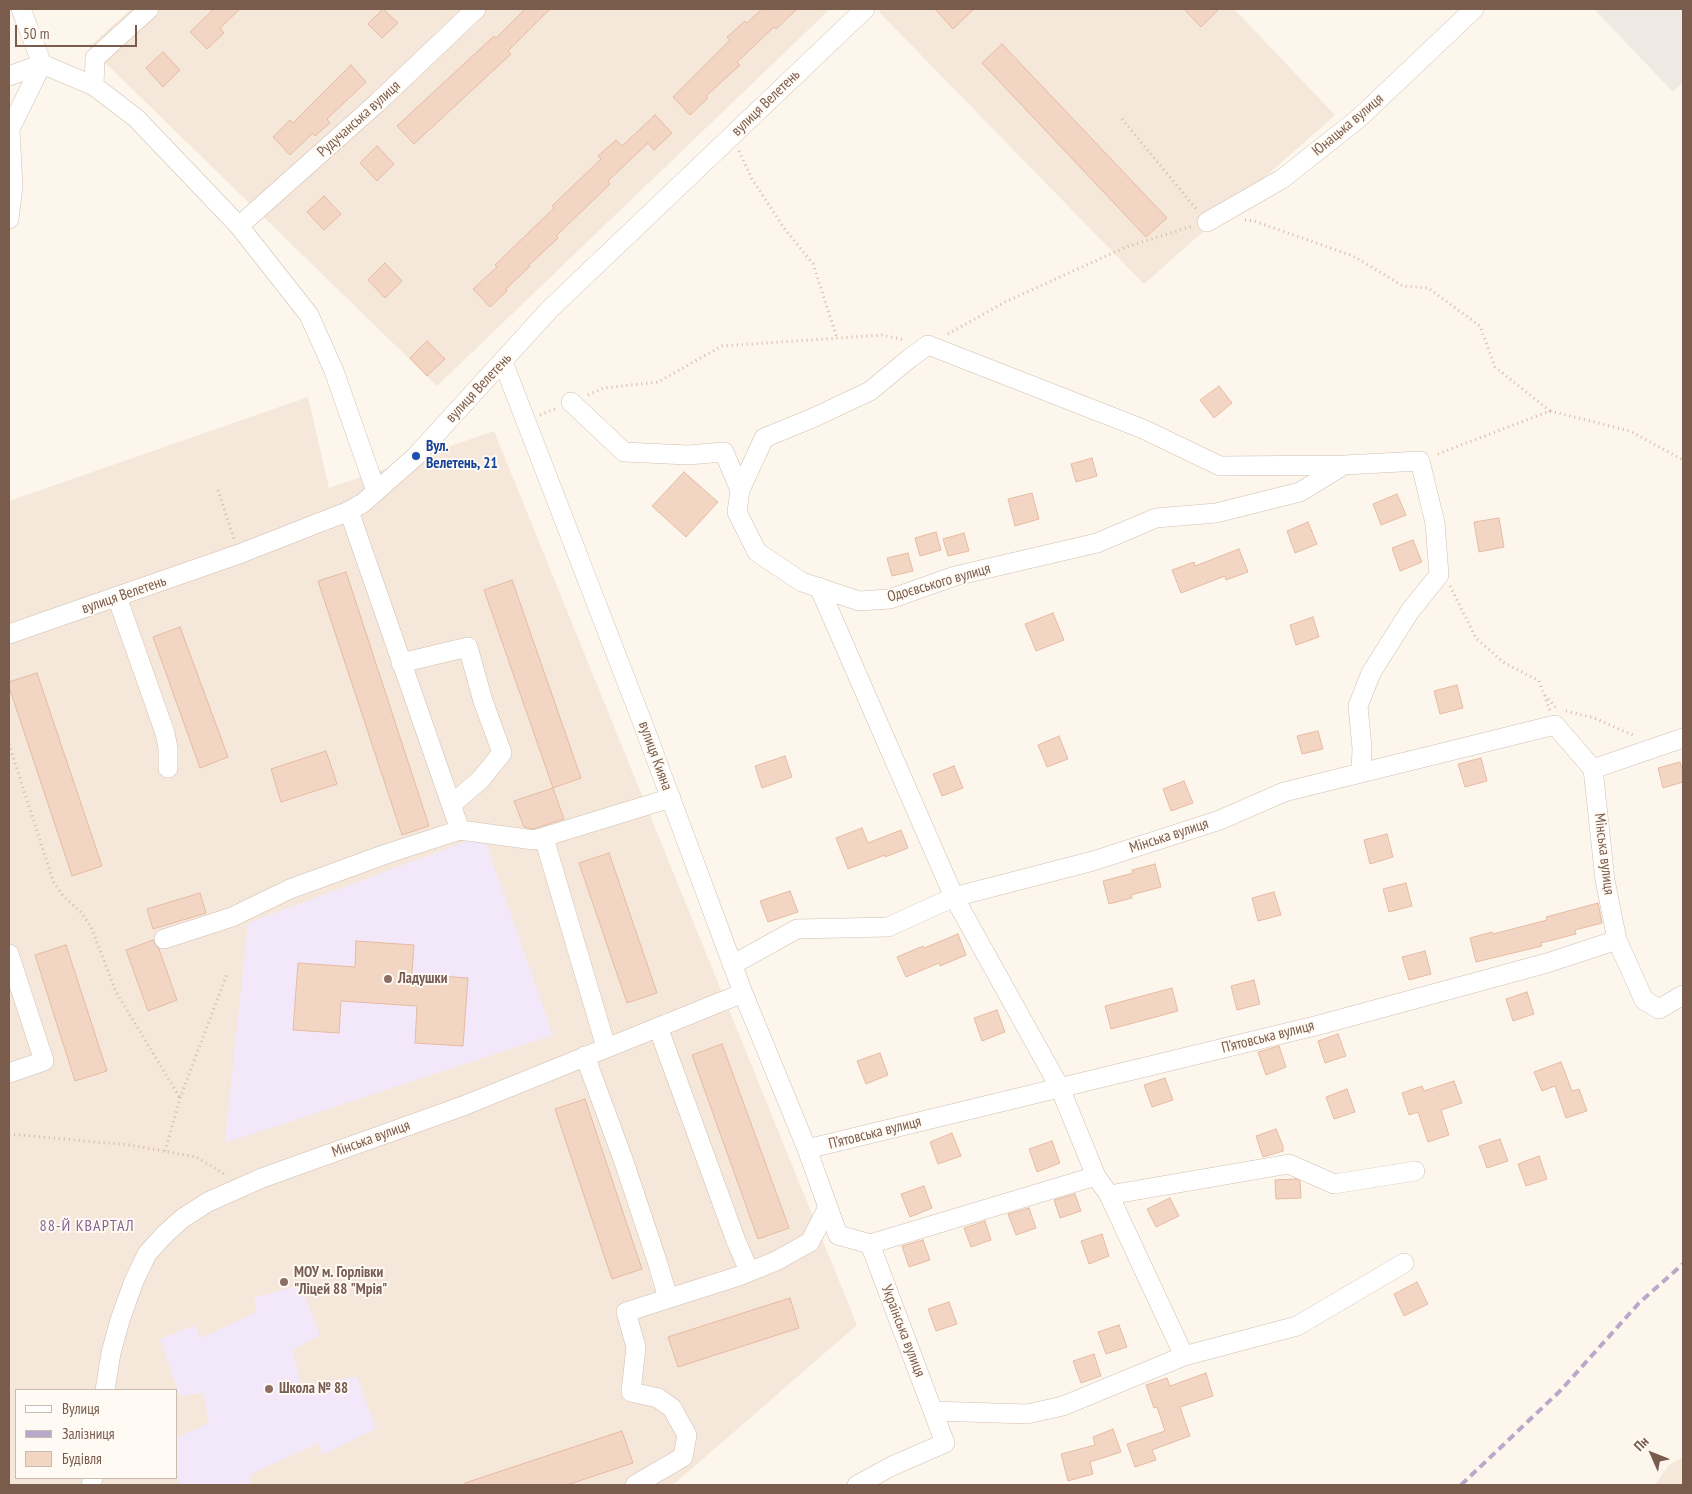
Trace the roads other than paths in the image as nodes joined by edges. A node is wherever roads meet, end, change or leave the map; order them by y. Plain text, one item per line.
1 (21, 9) edge
2 (149, 9) edge
3 (476, 9) edge
4 (865, 9) edge
5 (1474, 9) edge
6 (42, 64) junction
7 (9, 76) edge
8 (94, 86) junction
9 (9, 219) edge
10 (1207, 222) road end
11 (239, 226) junction
12 (503, 362) junction
13 (570, 402) road end
14 (1344, 466) junction
15 (740, 490) junction
16 (376, 491) junction
17 (349, 511) junction
18 (819, 588) junction
19 (117, 597) junction
20 (9, 634) edge
21 (402, 663) junction
22 (1683, 738) edge
23 (168, 768) dead end
24 (1593, 768) junction
25 (1361, 773) junction
26 (671, 798) junction
27 (451, 805) junction
28 (460, 830) junction
29 (544, 838) junction
30 (954, 897) junction
31 (164, 939) dead end
32 (1617, 940) junction
33 (9, 954) edge
34 (732, 964) junction
35 (743, 993) junction
36 (1683, 995) edge
37 (658, 1027) junction
38 (606, 1047) junction
39 (585, 1056) junction
40 (9, 1073) edge
41 (1060, 1088) junction
42 (807, 1149) junction
43 (1415, 1171) dead end
44 (1096, 1176) junction
45 (1109, 1195) junction
46 (828, 1207) junction
47 (870, 1244) junction
48 (1404, 1263) dead end
49 (749, 1271) junction
50 (668, 1298) junction
51 (1184, 1356) junction
52 (105, 1389) edge
53 (933, 1411) junction
54 (635, 1485) edge
55 (857, 1485) edge

1 - 6 street
2 - 8 street
3 - 11 street, Рудучанська вулиця
4 - 12 street, вулиця Велетень
5 - 10 street, Юнацька вулиця
6 - 7 street
6 - 8 street
6 - 9 street
8 - 11 street
11 - 16 street
12 - 16 street, вулиця Велетень
12 - 26 street, вулиця Кияна
13 - 15 street
14 - 15 street, Одоєвського вулиця
14 - 18 street, Одоєвського вулиця
14 - 25 street, Одоєвського вулиця
15 - 18 street, Одоєвського вулиця
16 - 17 street, вулиця Велетень
17 - 19 street, вулиця Велетень
17 - 21 street
18 - 30 street
19 - 20 street, вулиця Велетень
19 - 23 street
21 - 27 street
21 - 27 street
22 - 24 street
24 - 25 street, Мінська вулиця
24 - 32 street, Мінська вулиця
25 - 30 street, Мінська вулиця
26 - 29 street
26 - 34 street, вулиця Кияна
27 - 28 street
28 - 29 street
28 - 31 street
29 - 38 street
30 - 34 street, Мінська вулиця
30 - 41 street
32 - 36 street
32 - 41 street, П’ятовська вулиця
33 - 40 street
34 - 35 street, вулиця Кияна
35 - 37 street, Мінська вулиця
35 - 42 street, вулиця Кияна
37 - 38 street, Мінська вулиця
37 - 49 street
38 - 39 street, Мінська вулиця
39 - 50 street
39 - 52 street, Мінська вулиця
41 - 42 street, П’ятовська вулиця
41 - 44 street
42 - 46 street
43 - 45 street
44 - 45 street
44 - 47 street
45 - 51 street
46 - 47 street
46 - 49 street
47 - 53 street, Українська вулиця
48 - 51 street
49 - 50 street
50 - 54 street
51 - 53 street
53 - 55 street, Українська вулиця

